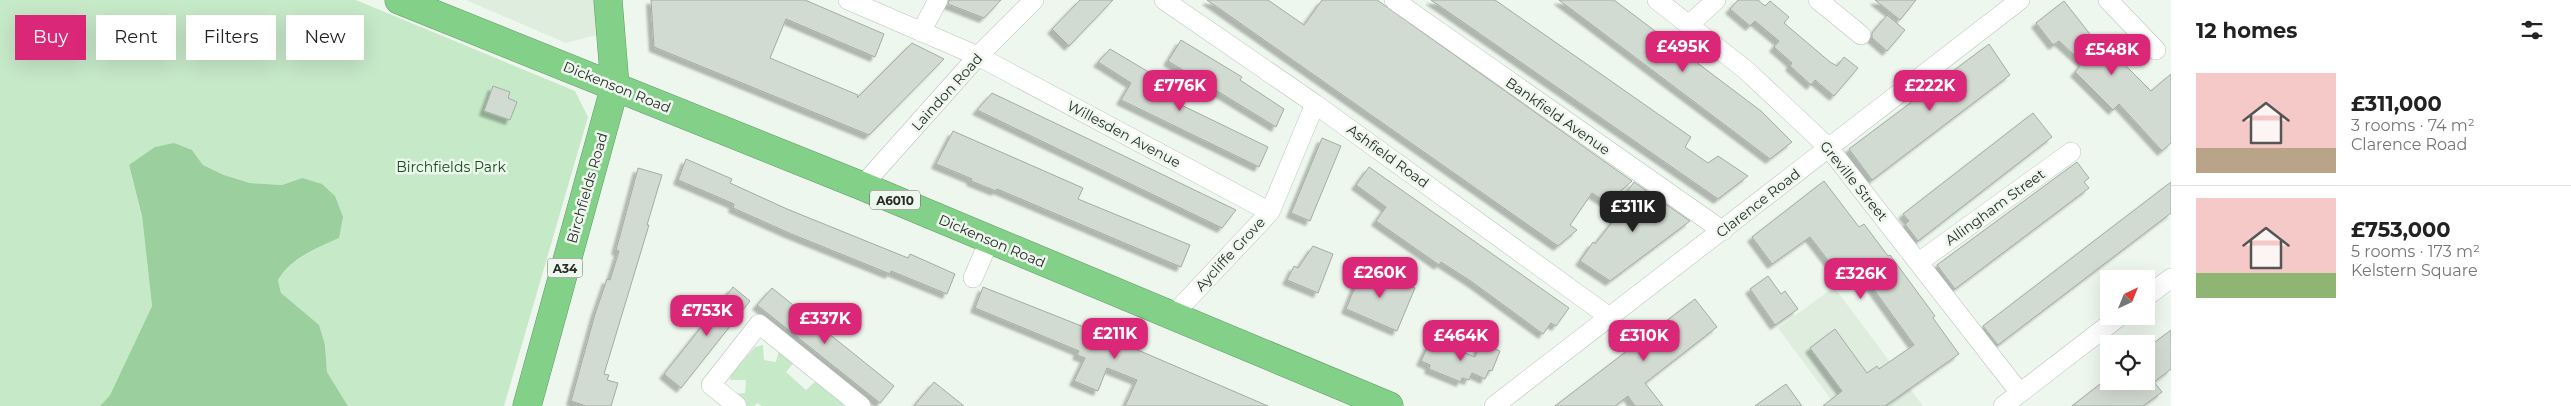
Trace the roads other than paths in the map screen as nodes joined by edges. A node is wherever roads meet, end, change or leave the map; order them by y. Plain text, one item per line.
1 (400, 0) edge
2 (608, 0) edge
3 (848, 0) edge
4 (938, 0) edge
5 (1034, 0) edge
6 (1164, 0) edge
7 (1394, 0) edge
8 (1657, 0) edge
9 (1716, 0) edge
10 (2020, 0) edge
11 (2108, 0) edge
12 (1830, 4) edge
13 (1690, 24) junction
14 (921, 32) junction
15 (1861, 36) dead end
16 (2156, 50) dead end
17 (978, 56) junction
18 (615, 86) junction
19 (1315, 104) junction
20 (1829, 148) junction
21 (2071, 152) dead end
22 (862, 186) junction
23 (1270, 212) junction
24 (1722, 231) junction
25 (990, 239) junction
26 (1919, 262) junction
27 (973, 278) dead end
28 (2169, 282) edge
29 (2155, 291) edge
30 (1172, 316) junction
31 (1608, 316) junction
32 (2108, 325) edge
33 (2020, 393) junction
34 (526, 406) edge
35 (737, 406) edge
36 (861, 406) edge
37 (1389, 406) edge
38 (1494, 406) edge
39 (2003, 406) edge

1 - 18 highway, Dickenson Road / A6010
2 - 18 highway, A34
3 - 14 street, Willesden Avenue
4 - 14 street
5 - 17 street, Laindon Road
6 - 19 street, Ashfield Road
7 - 24 street, Bankfield Avenue
8 - 13 street, Greville Street
9 - 13 street
10 - 20 street, Clarence Road
11 - 16 street
12 - 15 street
13 - 20 street, Greville Street
14 - 17 street, Willesden Avenue
17 - 22 street, Laindon Road
17 - 23 street, Willesden Avenue
18 - 22 highway, Dickenson Road / A6010
18 - 34 highway, Birchfields Road / A34
19 - 23 street, Aycliffe Grove
19 - 31 street, Ashfield Road
20 - 24 street, Clarence Road
20 - 26 street, Greville Street
21 - 26 street, Allingham Street
22 - 25 highway, Dickenson Road / A6010
23 - 30 street, Aycliffe Grove
24 - 31 street, Clarence Road
25 - 27 street
25 - 30 highway, Dickenson Road / A6010
26 - 33 street, Greville Street
28 - 29 street
30 - 37 highway, Dickenson Road / A6010
31 - 38 street, Clarence Road
32 - 33 street
33 - 39 street
35 - 36 street

